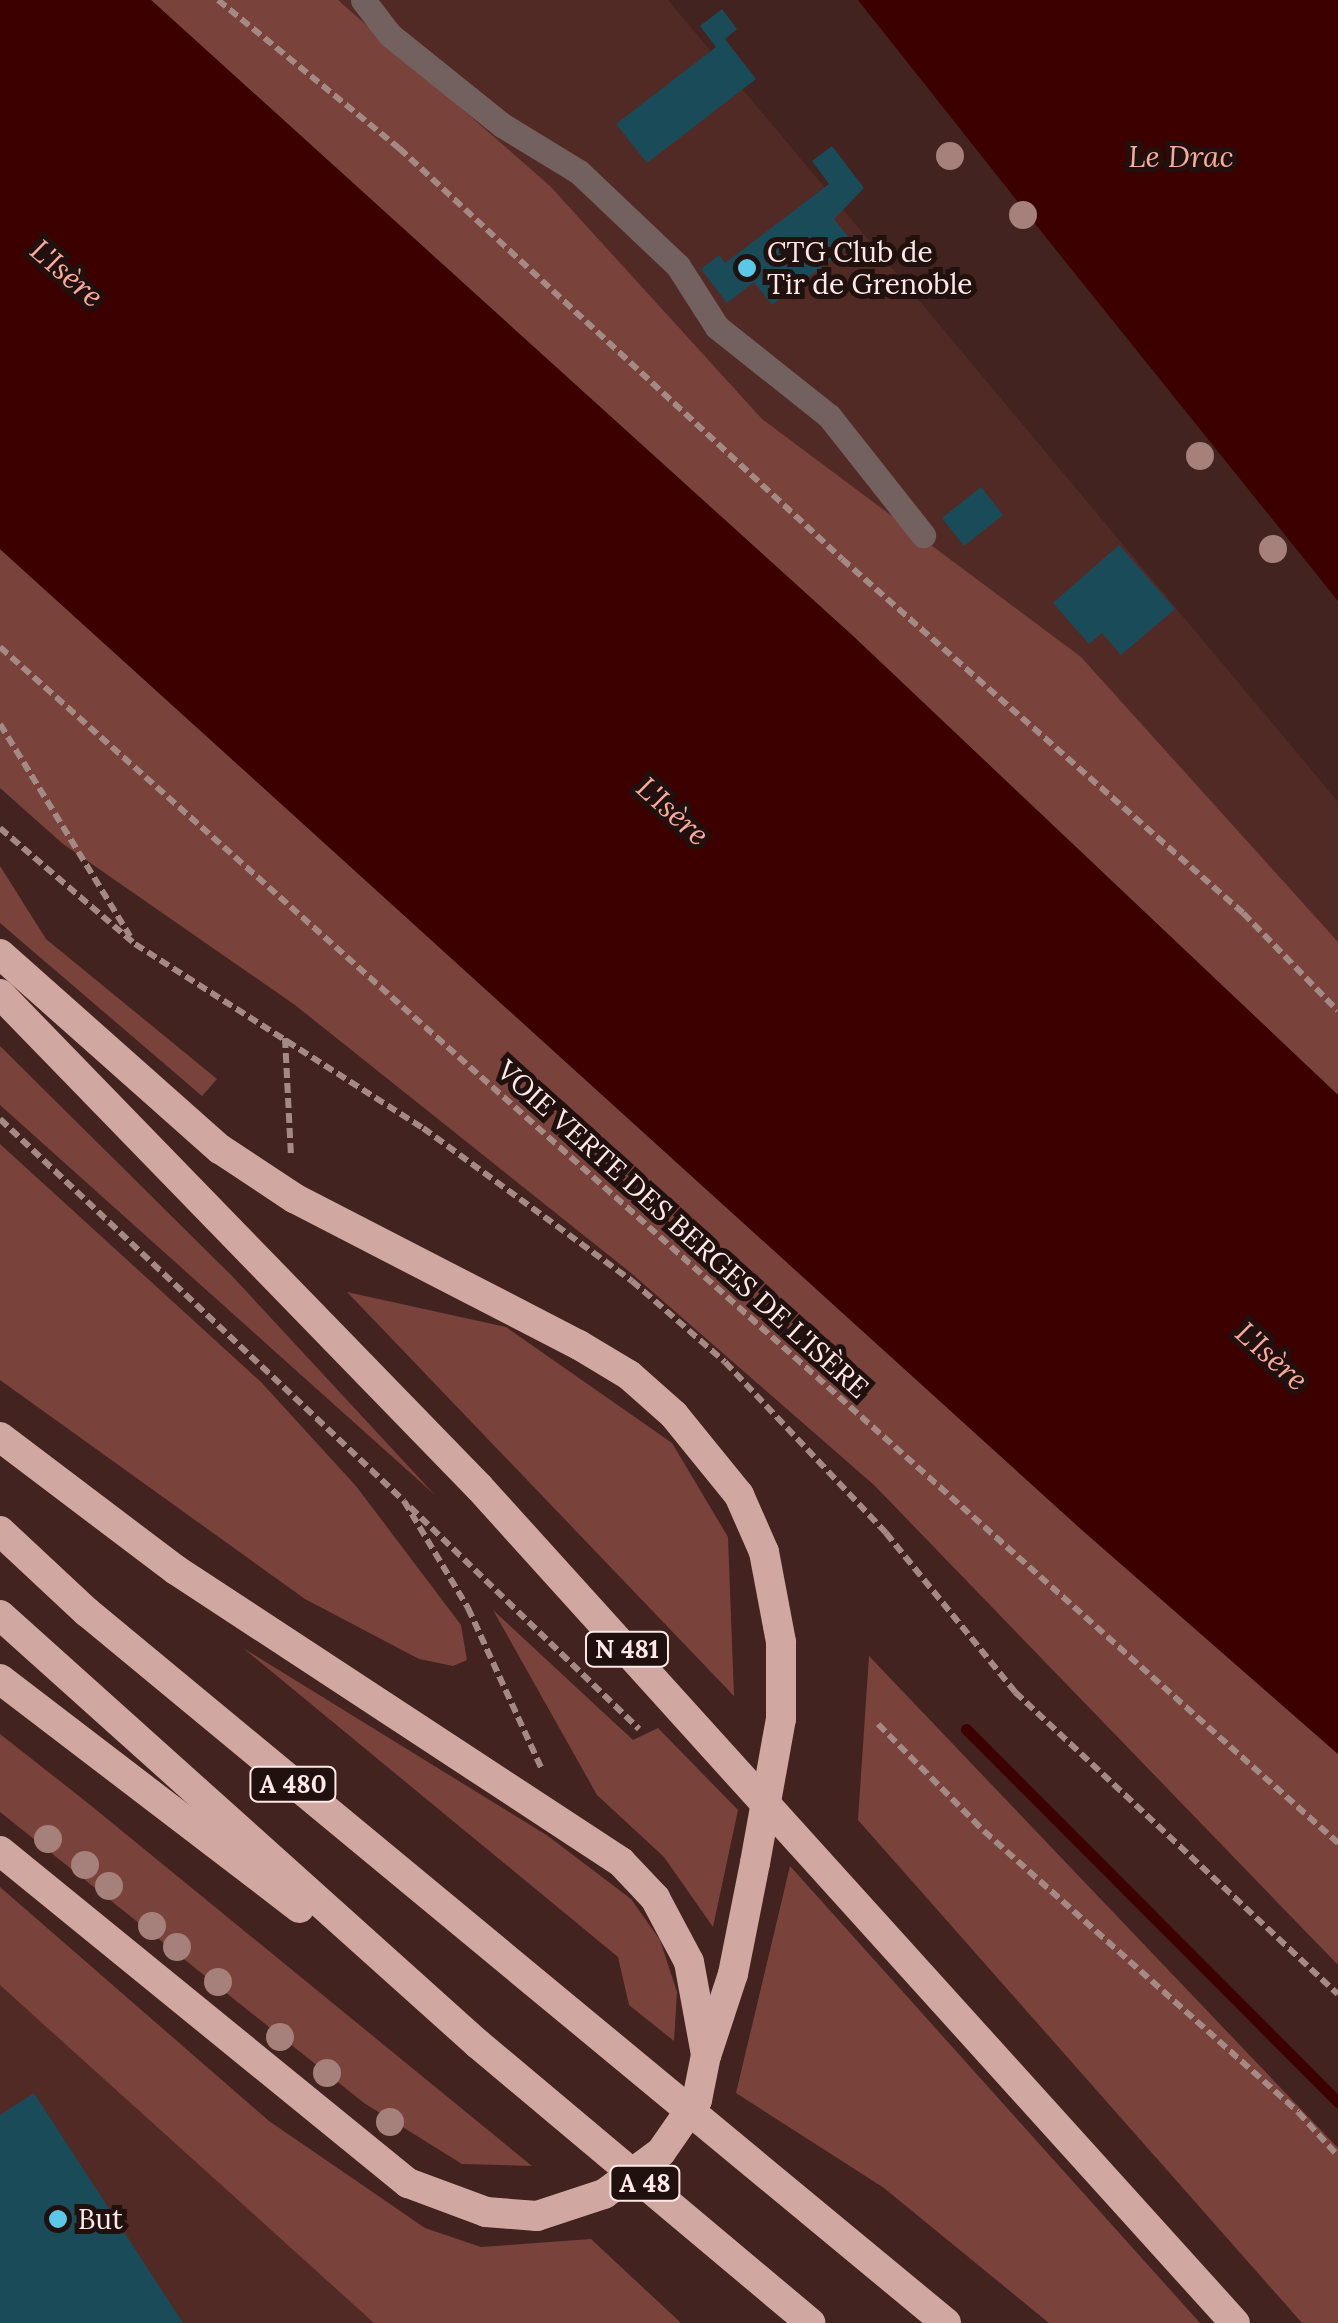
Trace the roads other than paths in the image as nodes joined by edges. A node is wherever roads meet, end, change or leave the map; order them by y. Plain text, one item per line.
1 (363, 0) edge
2 (923, 535) dead end
3 (0, 954) edge
4 (0, 994) edge
5 (0, 1437) edge
6 (0, 1531) edge
7 (0, 1615) edge
8 (0, 1679) edge
9 (0, 1851) edge
10 (478, 2044) junction
11 (706, 2056) junction
12 (811, 2323) edge
13 (946, 2323) edge
14 (1235, 2323) edge

1 - 2 lane
3 - 11 highway, bridge
4 - 14 highway, N 481
5 - 11 highway
6 - 13 highway, A 480
7 - 10 highway, A 480
8 - 10 highway
9 - 11 highway, bridge
10 - 12 highway, A 48

